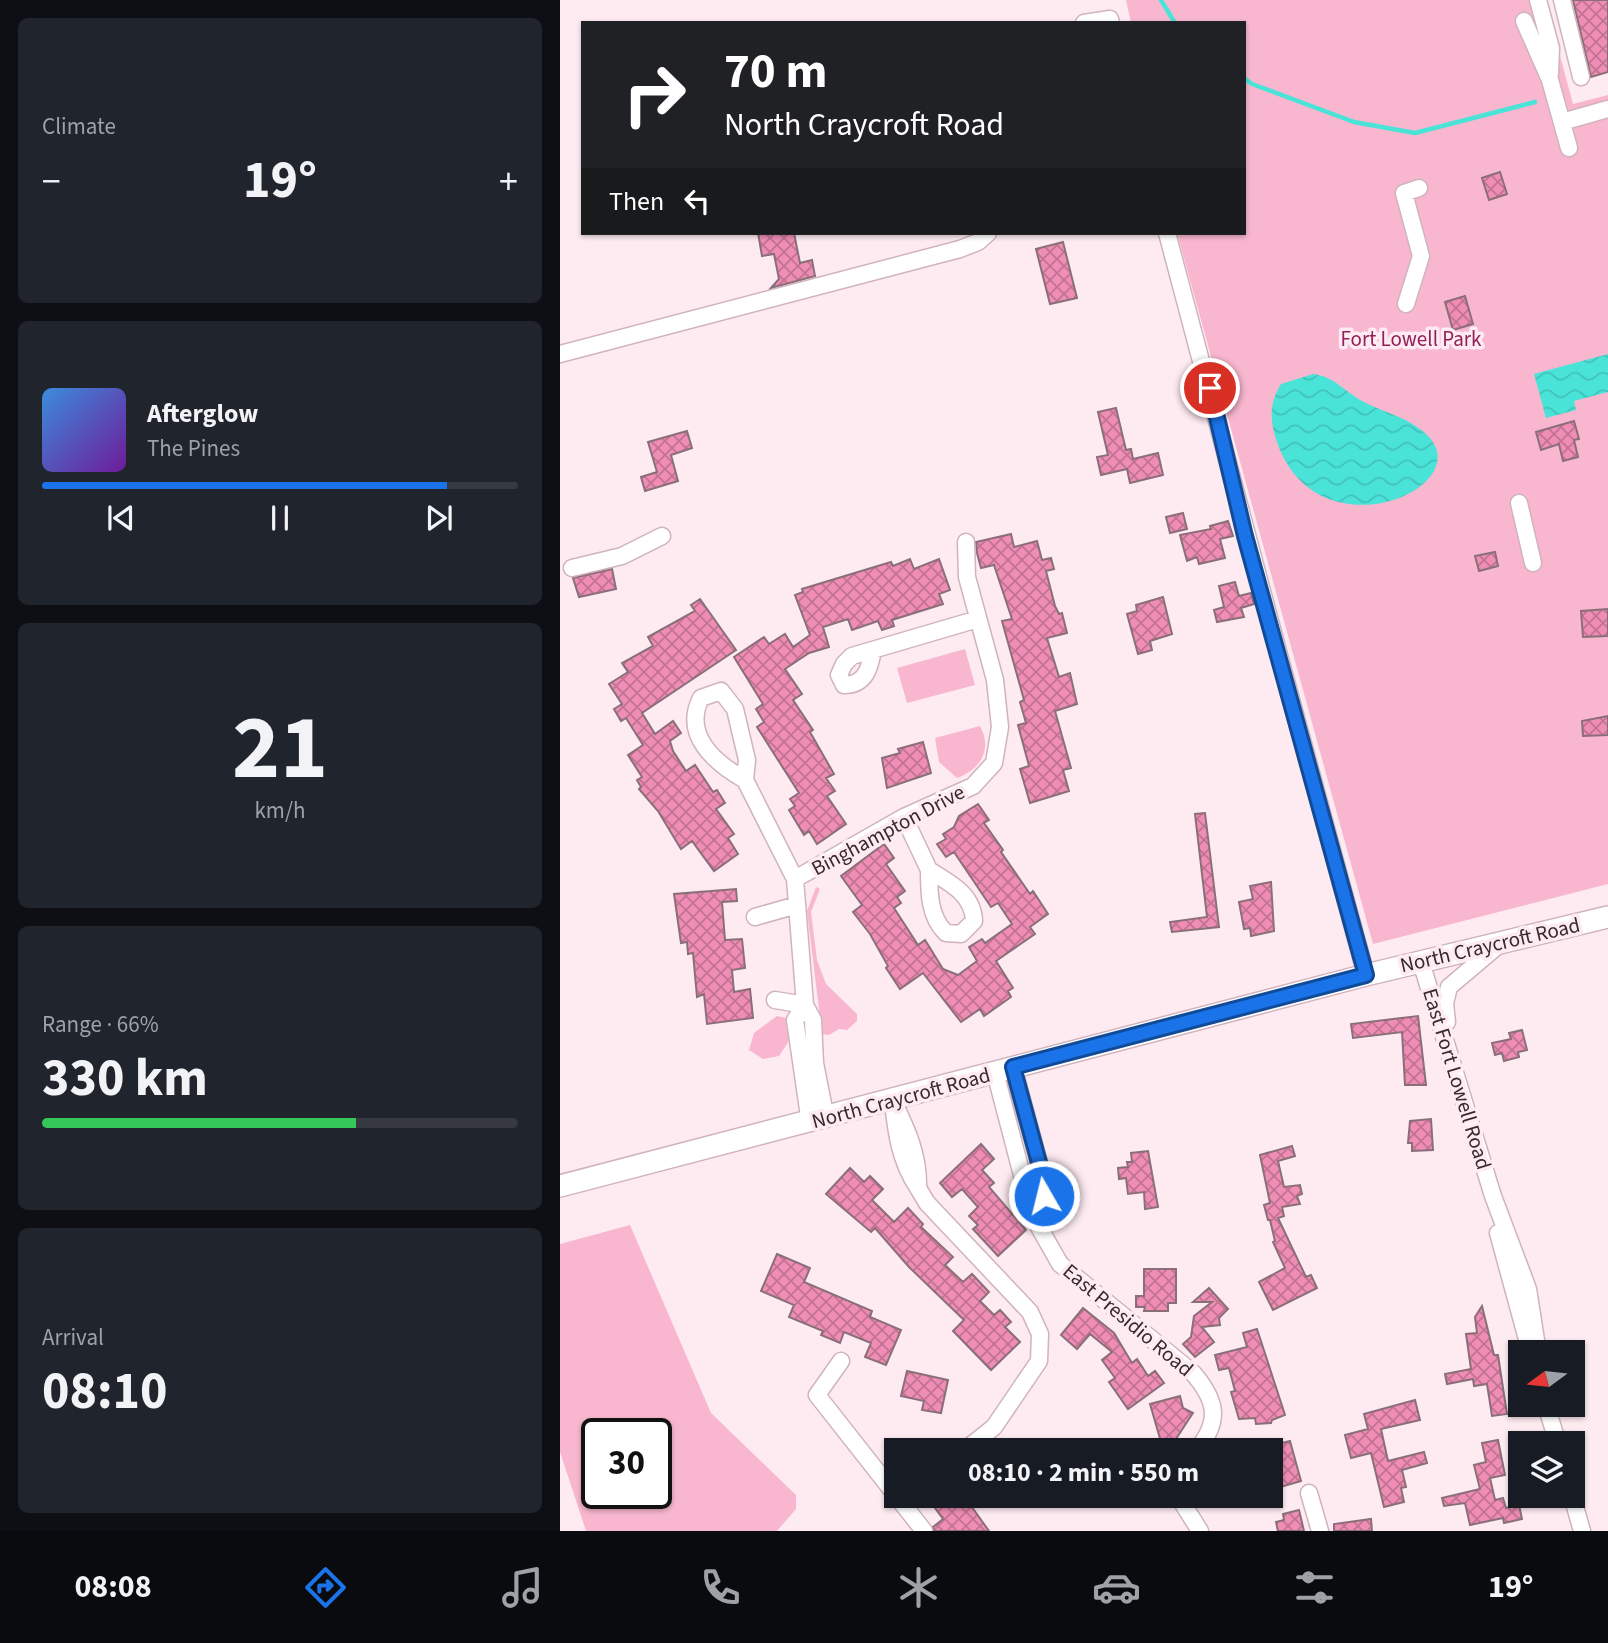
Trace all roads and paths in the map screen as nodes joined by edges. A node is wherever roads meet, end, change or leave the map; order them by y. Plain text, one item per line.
1 (1538, 0) edge
2 (1562, 0) edge
3 (1524, 21) dead end
4 (1581, 77) dead end
5 (1550, 80) junction
6 (1608, 109) edge
7 (1562, 122) junction
8 (1569, 148) dead end
9 (1419, 188) dead end
10 (986, 235) edge
11 (1168, 235) edge
12 (1406, 304) dead end
13 (560, 354) edge
14 (1519, 503) dead end
15 (662, 536) dead end
16 (966, 542) dead end
17 (1533, 563) dead end
18 (572, 568) dead end
19 (978, 620) junction
20 (873, 650) dead end
21 (745, 780) junction
22 (904, 817) junction
23 (929, 870) dead end
24 (795, 879) junction
25 (797, 905) junction
26 (755, 917) dead end
27 (1608, 917) edge
28 (1503, 942) junction
29 (1421, 962) junction
30 (1366, 975) junction
31 (775, 1000) dead end
32 (805, 1005) junction
33 (1448, 1049) junction
34 (1004, 1069) junction
35 (893, 1101) junction
36 (818, 1121) junction
37 (560, 1186) edge
38 (1493, 1196) junction
39 (1526, 1340) edge
40 (1536, 1340) edge
41 (841, 1361) dead end
42 (981, 1438) edge
43 (1206, 1438) edge
44 (884, 1479) edge
45 (1309, 1493) dead end
46 (907, 1508) edge
47 (1186, 1508) edge
48 (1575, 1508) edge
49 (924, 1531) edge
50 (1200, 1531) edge
51 (1320, 1531) edge
52 (1581, 1531) edge

1 - 5 street
2 - 4 street
3 - 5 street
5 - 7 street
6 - 7 street
7 - 8 street
9 - 12 street
10 - 13 street
11 - 30 street
14 - 17 street
15 - 18 street
16 - 19 street, Binghampton Drive
19 - 20 street
19 - 22 street, Binghampton Drive
21 - 21 street
21 - 24 street
22 - 23 street
22 - 24 street, Binghampton Drive
24 - 25 street
25 - 26 street
25 - 32 street
27 - 28 main road, North Craycroft Road
28 - 29 main road, North Craycroft Road
28 - 33 street
29 - 30 main road, North Craycroft Road
29 - 33 street, East Fort Lowell Road
30 - 34 main road, North Craycroft Road
31 - 32 street
32 - 36 street
33 - 38 street, East Fort Lowell Road
34 - 35 main road, North Craycroft Road
34 - 43 street, East Presidio Road
35 - 36 main road, North Craycroft Road
35 - 42 street
36 - 37 main road, North Craycroft Road
38 - 39 street, East Fort Lowell Road
38 - 40 street, East Fort Lowell Road
41 - 44 street
45 - 51 street
46 - 49 street
47 - 50 street
48 - 52 street

